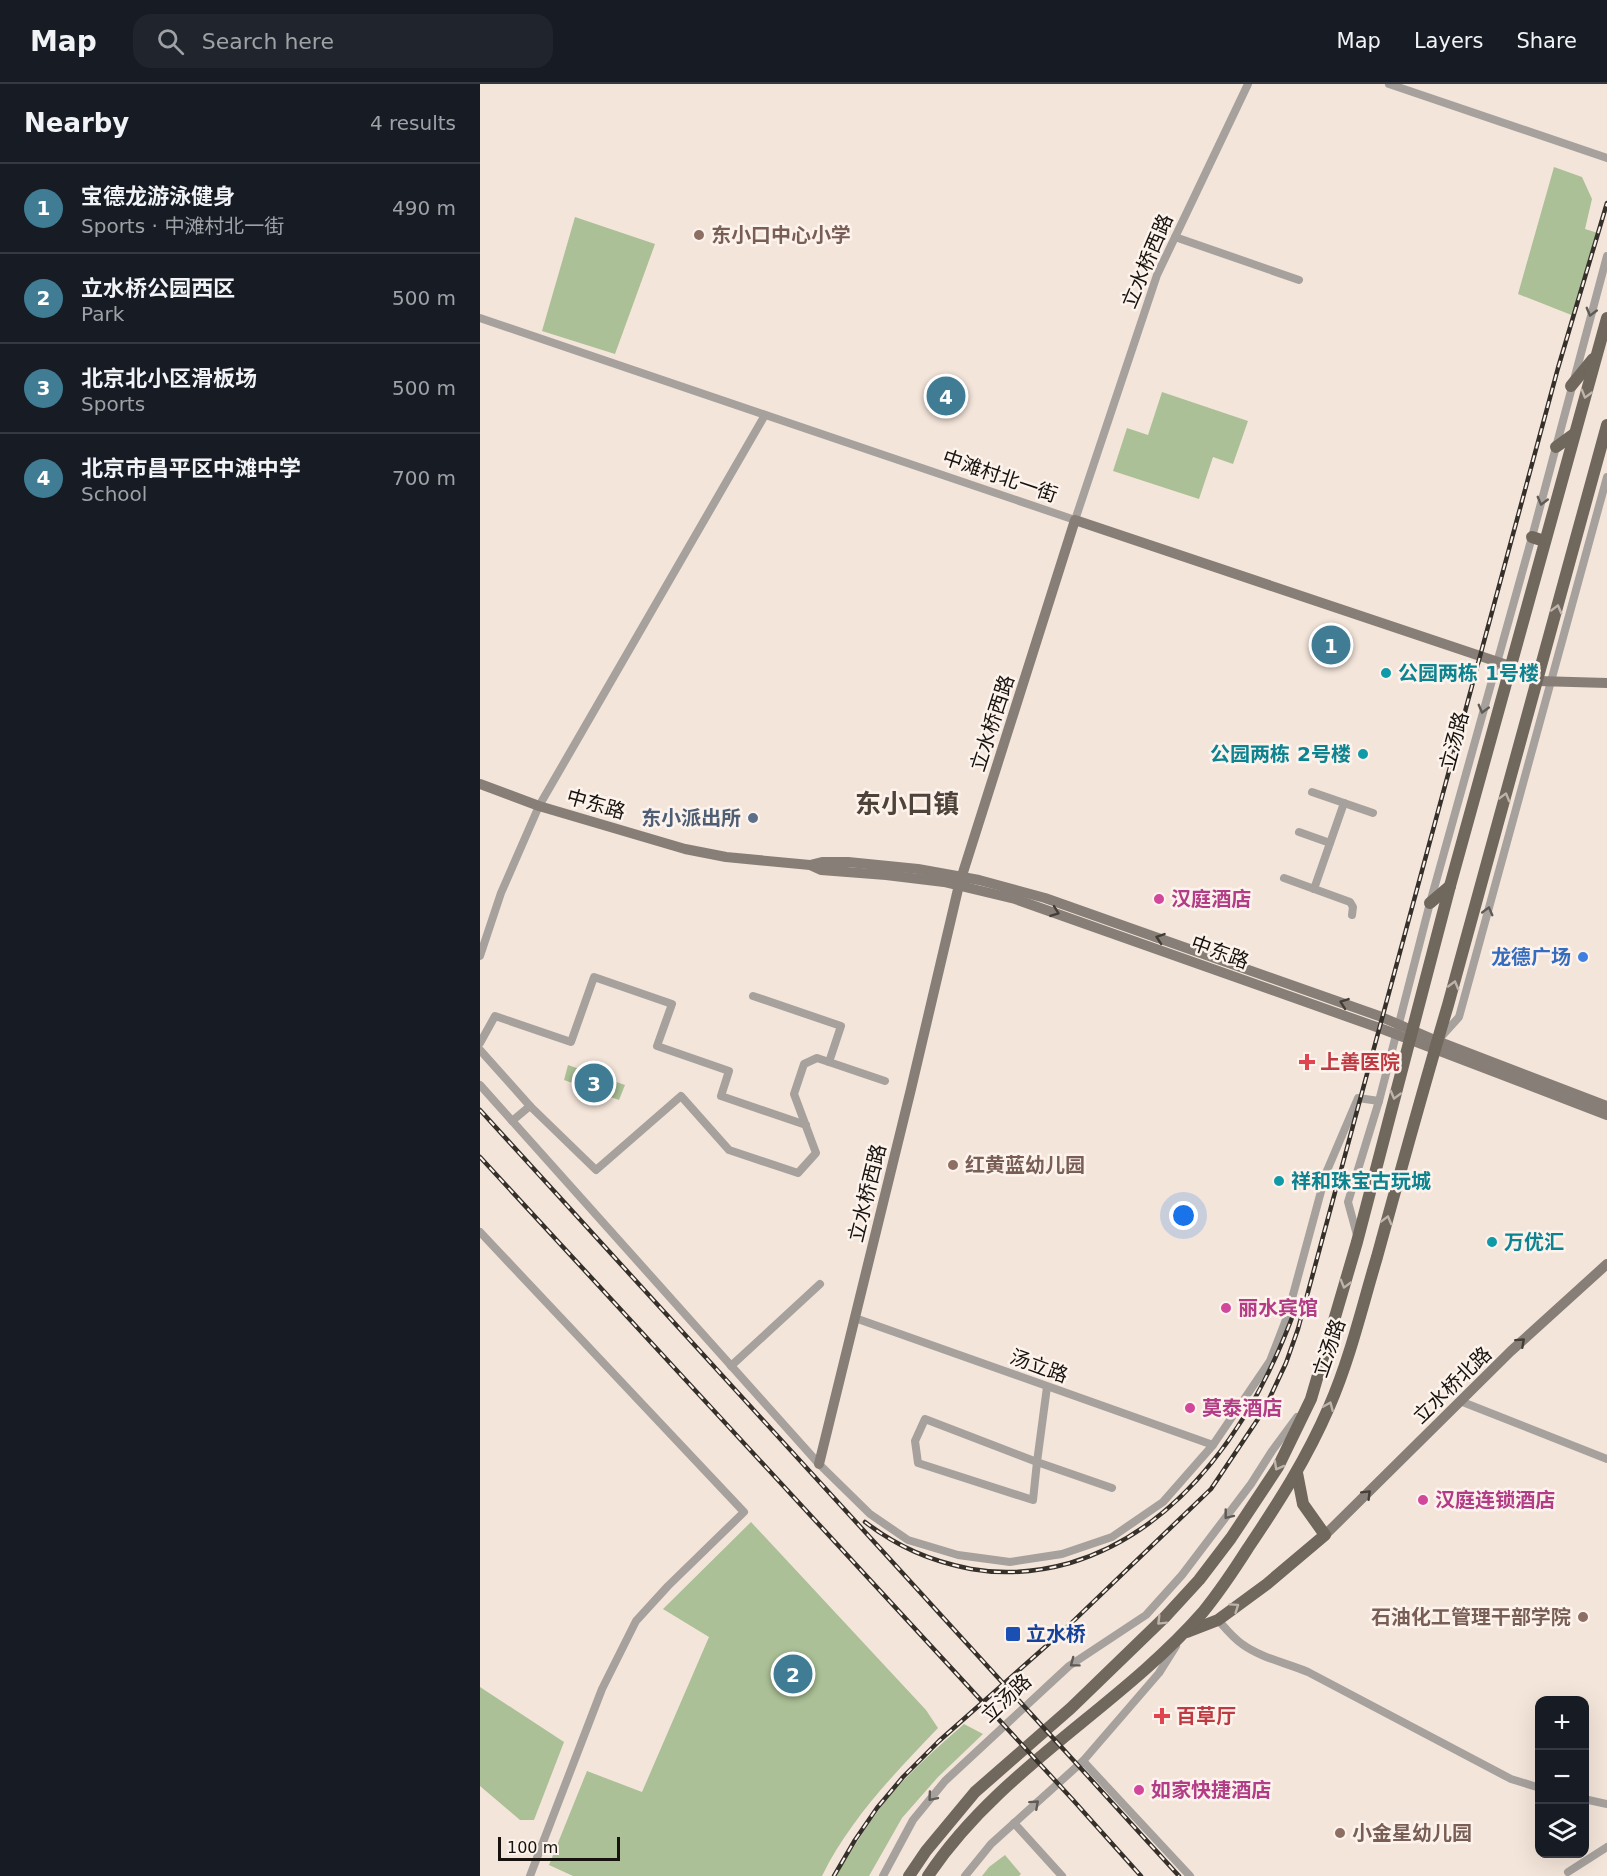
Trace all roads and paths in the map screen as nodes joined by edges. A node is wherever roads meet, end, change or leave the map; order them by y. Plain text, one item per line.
1 (1248, 84) edge
2 (1389, 84) edge
3 (1607, 158) edge
4 (1175, 237) junction
5 (1607, 256) edge
6 (1299, 280) dead end
7 (480, 318) edge
8 (1607, 318) edge
9 (1597, 354) junction
10 (1571, 386) junction
11 (765, 415) junction
12 (1607, 425) edge
13 (1574, 434) junction
14 (1556, 447) junction
15 (1607, 477) edge
16 (1075, 520) junction
17 (1538, 539) junction
18 (1496, 662) junction
19 (1542, 664) junction
20 (1510, 666) junction
21 (1552, 677) junction
22 (1607, 679) edge
23 (1538, 681) junction
24 (1607, 683) edge
25 (480, 784) edge
26 (1312, 792) dead end
27 (1344, 803) junction
28 (539, 806) junction
29 (1373, 813) dead end
30 (1299, 832) dead end
31 (1330, 843) junction
32 (1284, 878) dead end
33 (960, 881) junction
34 (1450, 886) junction
35 (1314, 889) junction
36 (1430, 903) junction
37 (1352, 915) dead end
38 (480, 956) edge
39 (753, 996) dead end
40 (1398, 1028) junction
41 (1412, 1034) junction
42 (480, 1043) edge
43 (1436, 1046) junction
44 (480, 1050) edge
45 (829, 1062) junction
46 (885, 1081) dead end
47 (480, 1085) edge
48 (1379, 1101) junction
49 (530, 1106) junction
50 (1607, 1106) edge
51 (1607, 1115) edge
52 (512, 1121) junction
53 (806, 1125) junction
54 (480, 1232) edge
55 (1358, 1237) junction
56 (1607, 1264) edge
57 (820, 1284) dead end
58 (855, 1317) junction
59 (731, 1366) junction
60 (1047, 1386) junction
61 (1311, 1399) junction
62 (1460, 1401) junction
63 (1213, 1445) junction
64 (1607, 1459) edge
65 (1037, 1462) junction
66 (819, 1464) junction
67 (1298, 1473) junction
68 (1112, 1488) dead end
69 (1325, 1535) junction
70 (1218, 1620) junction
71 (1184, 1634) junction
72 (1083, 1761) junction
73 (1535, 1787) edge
74 (1589, 1800) edge
75 (1607, 1804) edge
76 (1014, 1823) junction
77 (1607, 1847) edge
78 (1568, 1872) dead end
79 (530, 1876) edge
80 (883, 1876) edge
81 (909, 1876) edge
82 (928, 1876) edge
83 (965, 1876) edge
84 (1062, 1876) edge
85 (1190, 1876) edge

1 - 4 street, 立水桥西路
2 - 3 street
4 - 6 street
4 - 16 street, 立水桥西路
5 -> 10 street, 立汤路
7 - 11 street, 中滩村北一街
8 - 9 main road, 立汤路
9 - 10 main road
9 -> 13 main road, 立汤路
10 - 14 street, 立汤路
11 - 16 street, 中滩村北一街
11 - 28 street
19 -> 12 main road, 立汤路
13 - 14 main road
13 - 17 main road, 立汤路
14 -> 17 street, 立汤路
15 - 21 street, 立汤路
16 - 18 street, 中滩村北一街
16 - 33 street, 立水桥西路
17 - 18 street, 立汤路
17 - 20 main road, 立汤路
18 - 20 street, 中滩村北一街
18 -> 36 street, 立汤路
19 - 21 street
19 - 23 main road, 立汤路
20 - 34 main road, 立汤路
21 - 22 street
21 - 23 street
21 - 24 street
43 -> 21 street, 立汤路
43 -> 23 main road, 立汤路
25 - 28 street, 中东路
26 - 27 street
27 - 29 street
27 - 31 street
28 - 33 street, 中东路
28 - 38 street
30 - 31 street
31 - 35 street
32 - 35 street
33 - 40 street, 中东路
33 - 58 street, 立水桥西路
34 - 36 main road
34 - 41 main road, 立汤路
35 - 37 street
36 - 40 street, 立汤路
39 - 45 street
40 - 41 street, 中东路
40 - 48 street, 立汤路
41 - 43 street, 中东路
41 -> 55 main road, 立汤路
42 - 53 street
43 - 50 street, 中东路
43 - 51 street, 中东路
67 -> 43 main road, 立汤路
44 - 49 street
45 - 46 street
45 - 53 street
47 - 52 street
48 - 55 street, 立汤路
48 - 63 street
49 - 52 street
49 - 53 street
52 - 59 street
54 - 79 street
55 -> 61 main road, 立汤路
62 -> 56 street, 立水桥北路
57 - 59 street
58 - 60 street, 汤立路
58 - 66 street, 立水桥西路
59 - 66 street
60 - 63 street, 汤立路
60 - 65 street
61 -> 80 street, 立汤路
61 -> 81 main road, 立汤路
62 - 64 street
69 -> 62 street, 立水桥北路
63 - 66 street
65 - 65 street
65 - 68 street
67 - 69 main road
67 - 71 main road, 立汤路
70 -> 69 main road
70 - 71 main road
70 - 73 street
71 - 72 street, 立汤路
71 - 82 main road, 立汤路
76 -> 72 street, 立汤路
72 - 85 street
74 - 75 street
76 - 83 street, 立汤路
76 - 84 street
77 - 78 street

